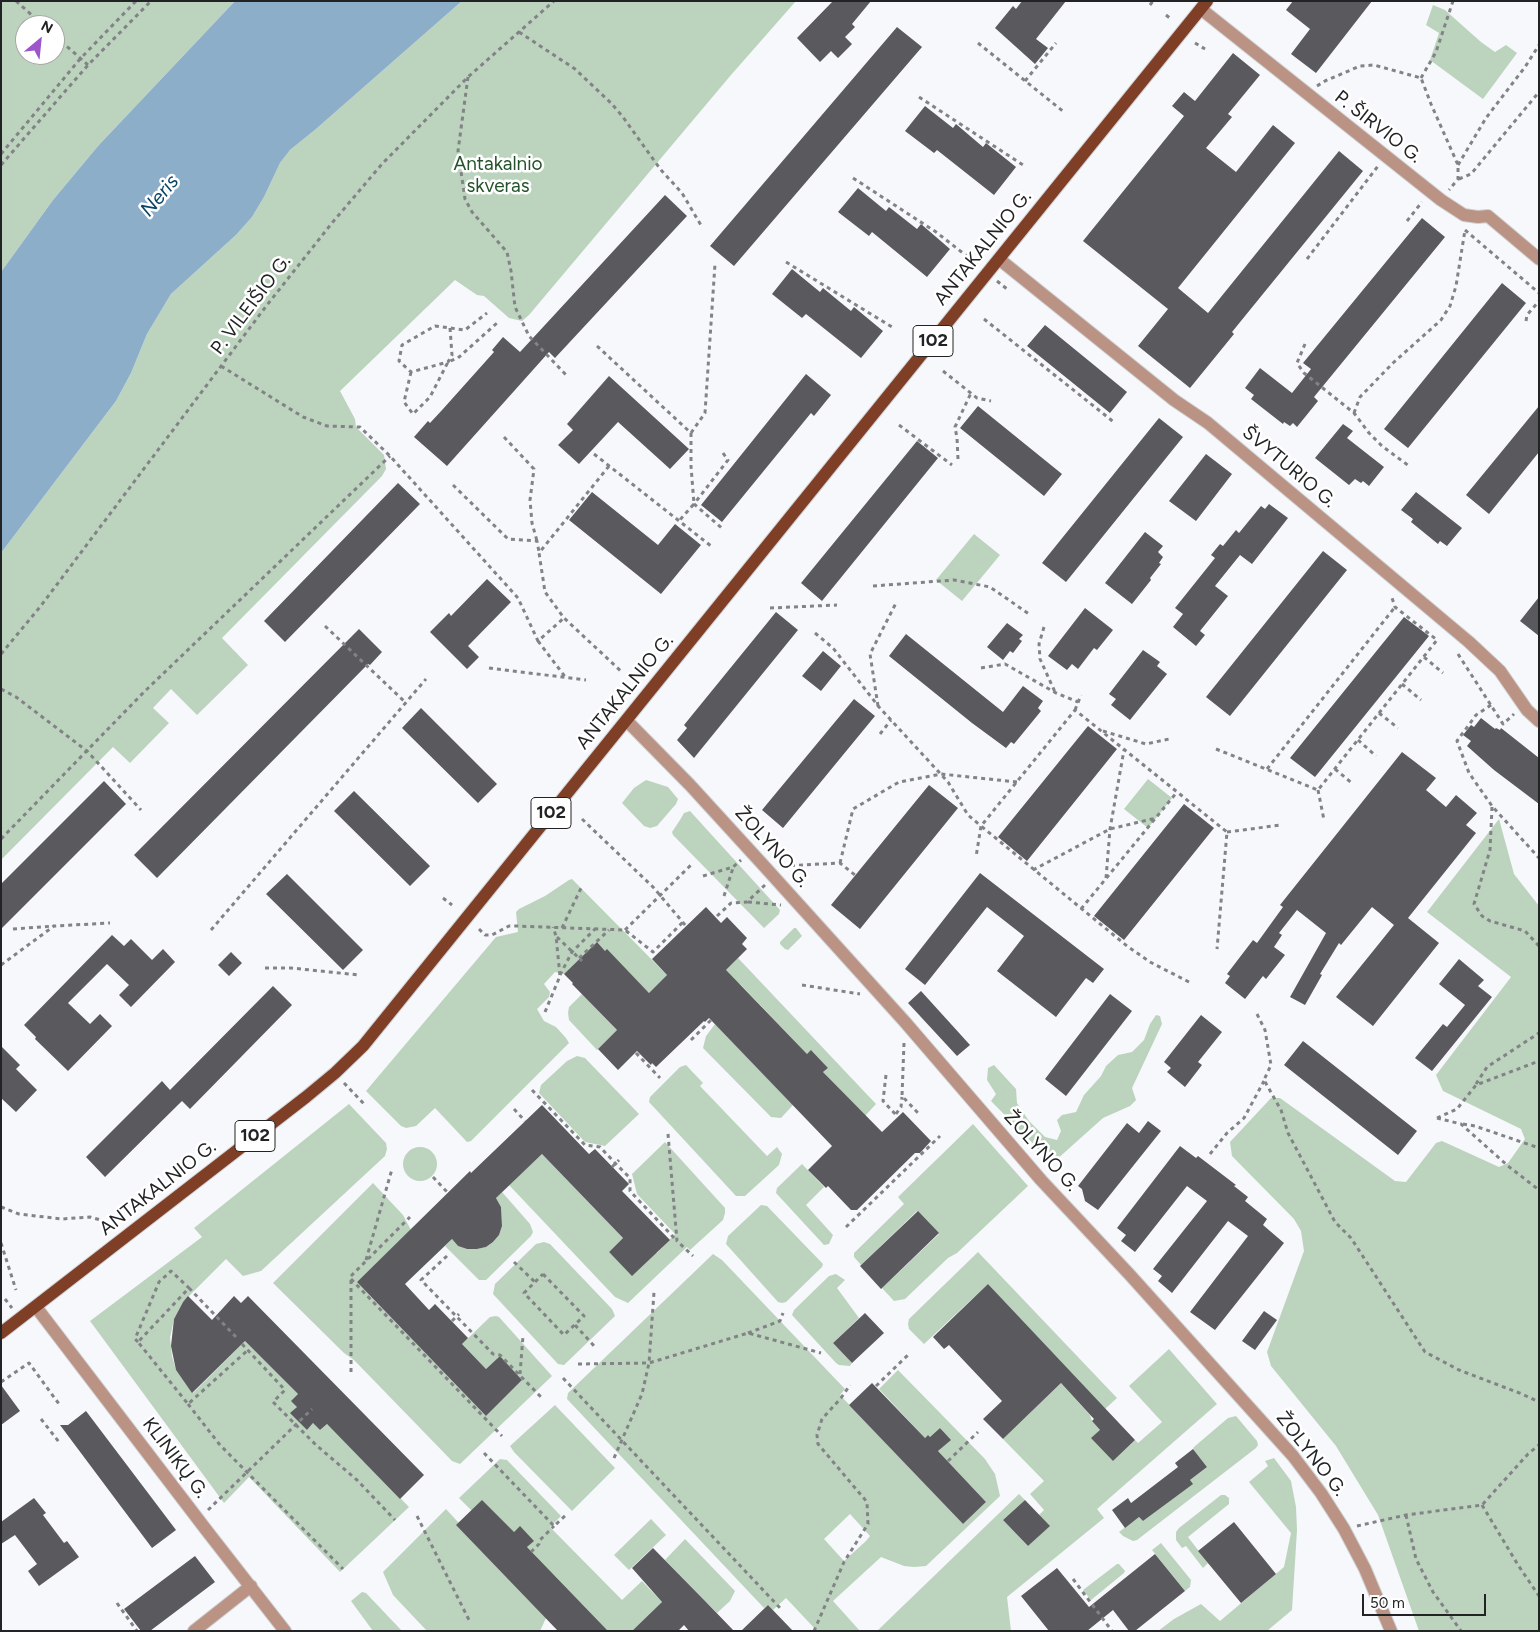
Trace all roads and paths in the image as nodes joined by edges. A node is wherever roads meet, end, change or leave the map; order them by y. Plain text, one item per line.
1 (16, 1) edge
2 (136, 1) edge
3 (151, 1) edge
4 (554, 1) edge
5 (1153, 1) edge
6 (1453, 1) edge
7 (1150, 5) dead end
8 (1204, 5) edge
9 (31, 15) edge
10 (1166, 15) dead end
11 (1171, 19) dead end
12 (519, 32) junction
13 (978, 42) dead end
14 (1056, 43) dead end
15 (1195, 43) dead end
16 (65, 45) edge
17 (1539, 45) edge
18 (1205, 49) dead end
19 (80, 58) junction
20 (88, 65) junction
21 (468, 77) junction
22 (1421, 78) junction
23 (1025, 81) junction
24 (1539, 92) edge
25 (1306, 94) junction
26 (919, 97) dead end
27 (1064, 112) dead end
28 (1, 154) edge
29 (1386, 157) junction
30 (1, 165) edge
31 (1023, 165) dead end
32 (1458, 165) junction
33 (852, 178) dead end
34 (1458, 180) junction
35 (1430, 192) junction
36 (1441, 200) junction
37 (1464, 215) junction
38 (1407, 221) dead end
39 (702, 227) dead end
40 (1466, 230) junction
41 (999, 259) junction
42 (1307, 259) dead end
43 (1539, 259) edge
44 (786, 262) dead end
45 (715, 264) dead end
46 (976, 264) dead end
47 (1001, 284) dead end
48 (1007, 289) dead end
49 (1539, 293) edge
50 (1539, 300) edge
51 (487, 313) dead end
52 (984, 319) dead end
53 (1526, 321) dead end
54 (497, 323) dead end
55 (892, 327) dead end
56 (450, 328) junction
57 (1305, 344) dead end
58 (597, 346) dead end
59 (448, 362) junction
60 (221, 366) junction
61 (943, 371) dead end
62 (411, 372) junction
63 (568, 377) dead end
64 (971, 393) junction
65 (990, 401) dead end
66 (1354, 414) junction
67 (1115, 423) dead end
68 (899, 425) dead end
69 (691, 434) junction
70 (504, 437) dead end
71 (594, 454) dead end
72 (723, 454) dead end
73 (390, 456) junction
74 (958, 458) dead end
75 (609, 466) junction
76 (952, 466) dead end
77 (1409, 466) dead end
78 (454, 485) dead end
79 (694, 504) junction
80 (679, 521) junction
81 (724, 530) dead end
82 (537, 541) junction
83 (711, 546) dead end
84 (539, 552) junction
85 (873, 586) dead end
86 (1389, 591) dead end
87 (896, 603) dead end
88 (838, 605) dead end
89 (1395, 607) junction
90 (770, 608) dead end
91 (1028, 614) dead end
92 (564, 618) junction
93 (325, 626) dead end
94 (1044, 626) dead end
95 (815, 633) dead end
96 (538, 641) junction
97 (1, 654) edge
98 (1458, 654) dead end
99 (1424, 657) junction
100 (489, 668) dead end
101 (981, 668) dead end
102 (623, 673) dead end
103 (1443, 673) dead end
104 (566, 678) junction
105 (426, 679) dead end
106 (586, 680) dead end
107 (1402, 684) junction
108 (1, 689) edge
109 (1056, 694) junction
110 (1081, 696) dead end
111 (1421, 700) dead end
112 (405, 702) junction
113 (1078, 702) junction
114 (1524, 704) junction
115 (1491, 705) junction
116 (878, 707) junction
117 (1075, 710) junction
118 (1379, 713) junction
119 (891, 720) junction
120 (626, 721) junction
121 (1539, 721) edge
122 (1398, 728) dead end
123 (1100, 730) junction
124 (880, 734) dead end
125 (1169, 739) dead end
126 (1358, 740) junction
127 (1216, 749) dead end
128 (1124, 750) junction
129 (86, 751) junction
130 (1376, 756) dead end
131 (1335, 769) junction
132 (1267, 770) junction
133 (941, 774) junction
134 (1017, 782) junction
135 (1353, 784) dead end
136 (1318, 790) junction
137 (1177, 792) junction
138 (1492, 806) junction
139 (141, 810) dead end
140 (1156, 818) junction
141 (582, 819) dead end
142 (1324, 820) dead end
143 (981, 826) junction
144 (1281, 826) dead end
145 (1110, 829) junction
146 (1227, 832) junction
147 (1, 839) edge
148 (750, 851) junction
149 (976, 858) dead end
150 (1539, 858) edge
151 (840, 863) junction
152 (692, 864) dead end
153 (733, 867) junction
154 (765, 867) junction
155 (1033, 870) junction
156 (855, 875) dead end
157 (703, 876) dead end
158 (774, 877) junction
159 (1106, 879) junction
160 (582, 886) dead end
161 (660, 895) junction
162 (724, 896) dead end
163 (443, 898) dead end
164 (747, 902) junction
165 (452, 906) dead end
166 (800, 906) junction
167 (1081, 909) junction
168 (717, 916) dead end
169 (683, 922) junction
170 (110, 923) dead end
171 (54, 926) junction
172 (686, 926) dead end
173 (553, 927) junction
174 (562, 928) junction
175 (479, 929) dead end
176 (596, 929) junction
177 (609, 929) junction
178 (13, 930) dead end
179 (211, 930) dead end
180 (625, 930) junction
181 (556, 936) junction
182 (1539, 946) edge
183 (1217, 949) dead end
184 (572, 952) junction
185 (1, 965) edge
186 (265, 968) dead end
187 (359, 975) dead end
188 (560, 976) junction
189 (1189, 982) dead end
190 (802, 985) dead end
191 (883, 998) junction
192 (545, 1012) dead end
193 (1257, 1014) dead end
194 (711, 1020) dead end
195 (905, 1022) junction
196 (1539, 1033) edge
197 (691, 1040) dead end
198 (636, 1053) dead end
199 (1539, 1061) edge
200 (335, 1073) junction
201 (886, 1075) dead end
202 (660, 1078) dead end
203 (1264, 1080) junction
204 (1476, 1086) junction
205 (532, 1090) dead end
206 (902, 1096) junction
207 (366, 1106) dead end
208 (514, 1109) dead end
209 (918, 1113) dead end
210 (525, 1121) dead end
211 (1461, 1124) junction
212 (668, 1134) dead end
213 (940, 1136) dead end
214 (1539, 1148) edge
215 (1210, 1154) dead end
216 (619, 1160) dead end
217 (616, 1164) junction
218 (612, 1167) dead end
219 (392, 1169) dead end
220 (433, 1177) dead end
221 (1539, 1190) edge
222 (448, 1193) dead end
223 (1, 1207) edge
224 (410, 1217) dead end
225 (104, 1221) dead end
226 (846, 1227) dead end
227 (677, 1241) junction
228 (1, 1243) edge
229 (447, 1256) dead end
230 (693, 1256) dead end
231 (366, 1261) junction
232 (514, 1262) dead end
233 (350, 1279) junction
234 (535, 1282) junction
235 (189, 1288) junction
236 (16, 1290) dead end
237 (654, 1292) dead end
238 (36, 1306) junction
239 (783, 1313) dead end
240 (458, 1316) junction
241 (452, 1321) dead end
242 (575, 1325) junction
243 (1, 1333) edge
244 (748, 1333) junction
245 (523, 1336) dead end
246 (236, 1337) dead end
247 (138, 1342) junction
248 (242, 1344) dead end
249 (596, 1348) dead end
250 (248, 1350) junction
251 (821, 1353) dead end
252 (909, 1354) dead end
253 (649, 1363) junction
254 (578, 1364) dead end
255 (351, 1372) dead end
256 (520, 1375) junction
257 (564, 1378) dead end
258 (1, 1382) edge
259 (850, 1385) dead end
260 (876, 1386) dead end
261 (542, 1398) dead end
262 (1539, 1402) edge
263 (59, 1404) dead end
264 (188, 1404) junction
265 (312, 1409) dead end
266 (41, 1419) dead end
267 (296, 1425) junction
268 (978, 1432) dead end
269 (502, 1436) dead end
270 (622, 1440) junction
271 (59, 1442) dead end
272 (1539, 1446) edge
273 (484, 1454) dead end
274 (614, 1458) dead end
275 (948, 1461) dead end
276 (247, 1473) junction
277 (1482, 1505) junction
278 (566, 1514) dead end
279 (1406, 1515) junction
280 (417, 1516) dead end
281 (198, 1519) junction
282 (395, 1520) dead end
283 (1363, 1525) dead end
284 (554, 1526) junction
285 (531, 1552) dead end
286 (343, 1569) dead end
287 (1073, 1579) dead end
288 (251, 1586) junction
289 (1539, 1596) edge
290 (118, 1603) dead end
291 (781, 1609) dead end
292 (470, 1622) dead end
293 (137, 1631) edge
294 (194, 1631) edge
295 (286, 1631) edge
296 (814, 1631) edge
297 (1112, 1631) edge
298 (1391, 1631) edge
299 (1461, 1631) edge

1 - 9 path
2 - 19 path
3 - 20 path
4 - 12 path, P. VILEIŠIO G.
5 - 7 path
6 - 22 path
8 - 25 street, P. ŠIRVIO G.
8 - 41 main road, ANTAKALNIO G. / 102
10 - 11 path
12 - 21 path, P. VILEIŠIO G.
12 - 39 path
13 - 23 path
14 - 23 path
15 - 18 path
16 - 19 path
17 - 32 path
19 - 20 path
19 - 28 path
20 - 30 path
21 - 60 path, P. VILEIŠIO G.
21 - 63 path
22 - 25 path
22 - 32 path
23 - 27 path
24 - 34 path
25 - 29 street, P. ŠIRVIO G.
26 - 31 path
29 - 35 street, P. ŠIRVIO G.
29 - 42 path
32 - 34 path
33 - 46 path
34 - 36 path
35 - 36 street, P. ŠIRVIO G.
35 - 38 path
36 - 37 street, P. ŠIRVIO G.
37 - 40 path
37 - 43 street, P. ŠIRVIO G.
40 - 49 path
40 - 66 path
41 - 114 street, ŠVYTURIO G.
41 - 120 main road, ANTAKALNIO G. / 102
44 - 55 path
45 - 69 path
47 - 48 path
50 - 53 path
51 - 56 path
52 - 67 path
54 - 59 path
56 - 59 path
56 - 62 path
57 - 66 path
58 - 69 path
59 - 62 path
59 - 62 path
60 - 73 path
60 - 97 path, P. VILEIŠIO G.
61 - 64 path
64 - 65 path
64 - 74 path
66 - 77 path
68 - 76 path
69 - 79 path
70 - 82 path
71 - 75 path
72 - 79 path
73 - 96 path
73 - 129 path
75 - 80 path
75 - 84 path
78 - 82 path
79 - 80 path
79 - 81 path
80 - 83 path
82 - 84 path
84 - 92 path
85 - 91 path
86 - 89 path
87 - 116 path
88 - 90 path
89 - 99 path
89 - 132 path
92 - 96 path
92 - 102 path
93 - 112 path
94 - 109 path
95 - 116 path
96 - 104 path
98 - 115 path
99 - 103 path
99 - 107 path
100 - 104 path
101 - 109 path
104 - 106 path
105 - 112 path
107 - 111 path
107 - 118 path
108 - 129 path
109 - 113 path
110 - 113 path
112 - 179 path
113 - 117 path
114 - 115 path
114 - 121 street, ŠVYTURIO G.
115 - 138 path
116 - 119 path
117 - 123 path
117 - 134 path
118 - 122 path
118 - 126 path
119 - 124 path
119 - 133 path
120 - 148 street, ŽOLYNO G.
120 - 200 main road, ANTAKALNIO G. / 102
123 - 125 path
123 - 128 path
126 - 130 path
126 - 131 path
127 - 132 path
128 - 137 path
128 - 145 path
129 - 139 path
129 - 147 path
131 - 135 path
131 - 136 path
132 - 136 path
133 - 134 path
133 - 143 path
133 - 151 path
134 - 143 path
136 - 142 path
137 - 140 path
137 - 146 path
138 - 150 path
138 - 182 path
140 - 145 path
140 - 159 path
141 - 161 path
143 - 149 path
143 - 155 path
144 - 146 path
145 - 155 path
145 - 159 path
146 - 183 path
148 - 153 path
148 - 154 street, ŽOLYNO G.
151 - 154 path
151 - 156 path
152 - 161 path
153 - 157 path
153 - 162 path
154 - 158 street, ŽOLYNO G.
155 - 167 path
158 - 164 path
158 - 166 street, ŽOLYNO G.
159 - 167 path
160 - 174 path
161 - 169 path
161 - 180 path
163 - 165 path
164 - 166 path
164 - 168 path
166 - 191 street, ŽOLYNO G.
167 - 189 path
169 - 172 path
169 - 180 path
170 - 171 path
171 - 178 path
171 - 185 path
173 - 174 path
173 - 175 path
173 - 181 path
174 - 176 path
176 - 177 path
176 - 184 path
177 - 180 path
177 - 184 path
181 - 184 path
181 - 188 path
184 - 188 path
186 - 187 path
188 - 192 path
190 - 191 path
191 - 195 street, ŽOLYNO G.
193 - 203 path
194 - 197 path
195 - 206 path
195 - 298 street, ŽOLYNO G.
196 - 204 path
198 - 202 path
199 - 204 path
200 - 207 path
200 - 238 main road, ANTAKALNIO G. / 102
201 - 206 path
203 - 215 path
203 - 262 path
204 - 211 path
205 - 217 path
206 - 209 path
208 - 210 path
211 - 214 path
211 - 221 path
212 - 227 path
213 - 226 path
216 - 217 path
217 - 218 path
217 - 227 path
219 - 231 path
220 - 222 path
223 - 225 path
224 - 231 path
227 - 230 path
228 - 236 path
229 - 240 path
231 - 233 path
232 - 234 path
233 - 255 path
233 - 269 path
234 - 242 path
234 - 242 path
235 - 246 path
235 - 247 path
235 - 247 path
237 - 253 path
238 - 243 main road, ANTAKALNIO G. / 102
238 - 281 street, KLINIKŲ G.
239 - 244 path
240 - 241 path
240 - 256 path
242 - 249 path
244 - 251 path
244 - 253 path
245 - 256 path
247 - 264 path
248 - 250 path
250 - 264 path
250 - 267 path
252 - 260 path
253 - 254 path
253 - 270 path
256 - 261 path
257 - 270 path
258 - 263 path
259 - 296 path
264 - 276 path
265 - 267 path
266 - 271 path
267 - 276 path
267 - 282 path
268 - 275 path
270 - 274 path
270 - 291 path
272 - 277 path
273 - 284 path
276 - 281 path
276 - 286 path
277 - 279 path
277 - 289 path
278 - 284 path
279 - 283 path
279 - 299 path
280 - 292 path
281 - 288 street, KLINIKŲ G.
284 - 285 path
287 - 297 path
288 - 294 street
288 - 295 street, KLINIKŲ G.
290 - 293 path

